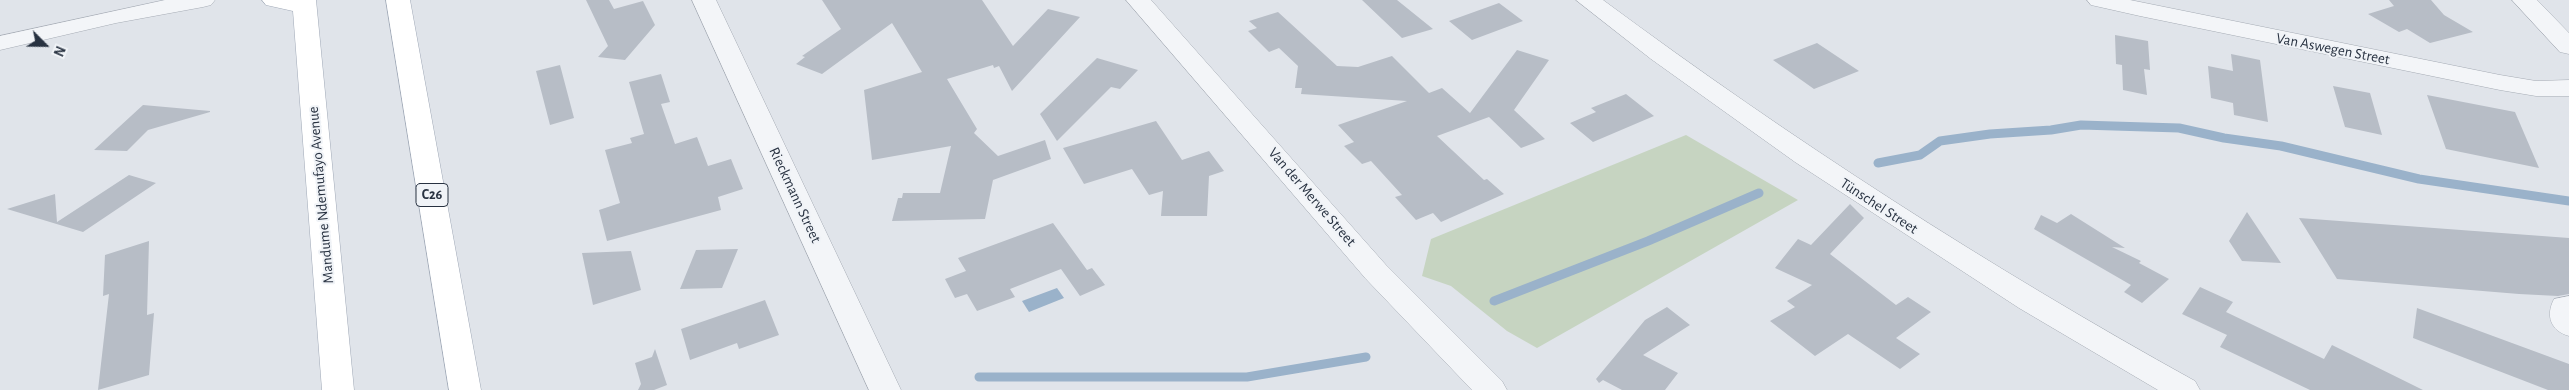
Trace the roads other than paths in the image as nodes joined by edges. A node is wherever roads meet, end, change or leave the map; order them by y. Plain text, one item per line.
1 (164, 0) edge
2 (203, 0) edge
3 (274, 0) edge
4 (398, 0) edge
5 (704, 0) edge
6 (1138, 0) edge
7 (1588, 0) edge
8 (2099, 0) edge
9 (2524, 0) edge
10 (304, 3) edge
11 (116, 16) junction
12 (0, 43) edge
13 (2569, 47) edge
14 (2569, 88) edge
15 (2569, 307) edge
16 (2569, 325) edge
17 (338, 390) edge
18 (465, 390) edge
19 (885, 390) edge
20 (1490, 390) edge
21 (2184, 390) edge

1 - 11 street
2 - 11 street
3 - 10 main road
4 - 18 main road, C26
5 - 19 street, Rieckmann Street
6 - 20 street, Van der Merwe Street
7 - 21 street, Tünschel Street
8 - 14 street, Van Aswegen Street
9 - 13 street
10 - 17 main road, Mandume Ndemufayo Avenue
11 - 12 street
15 - 16 street

